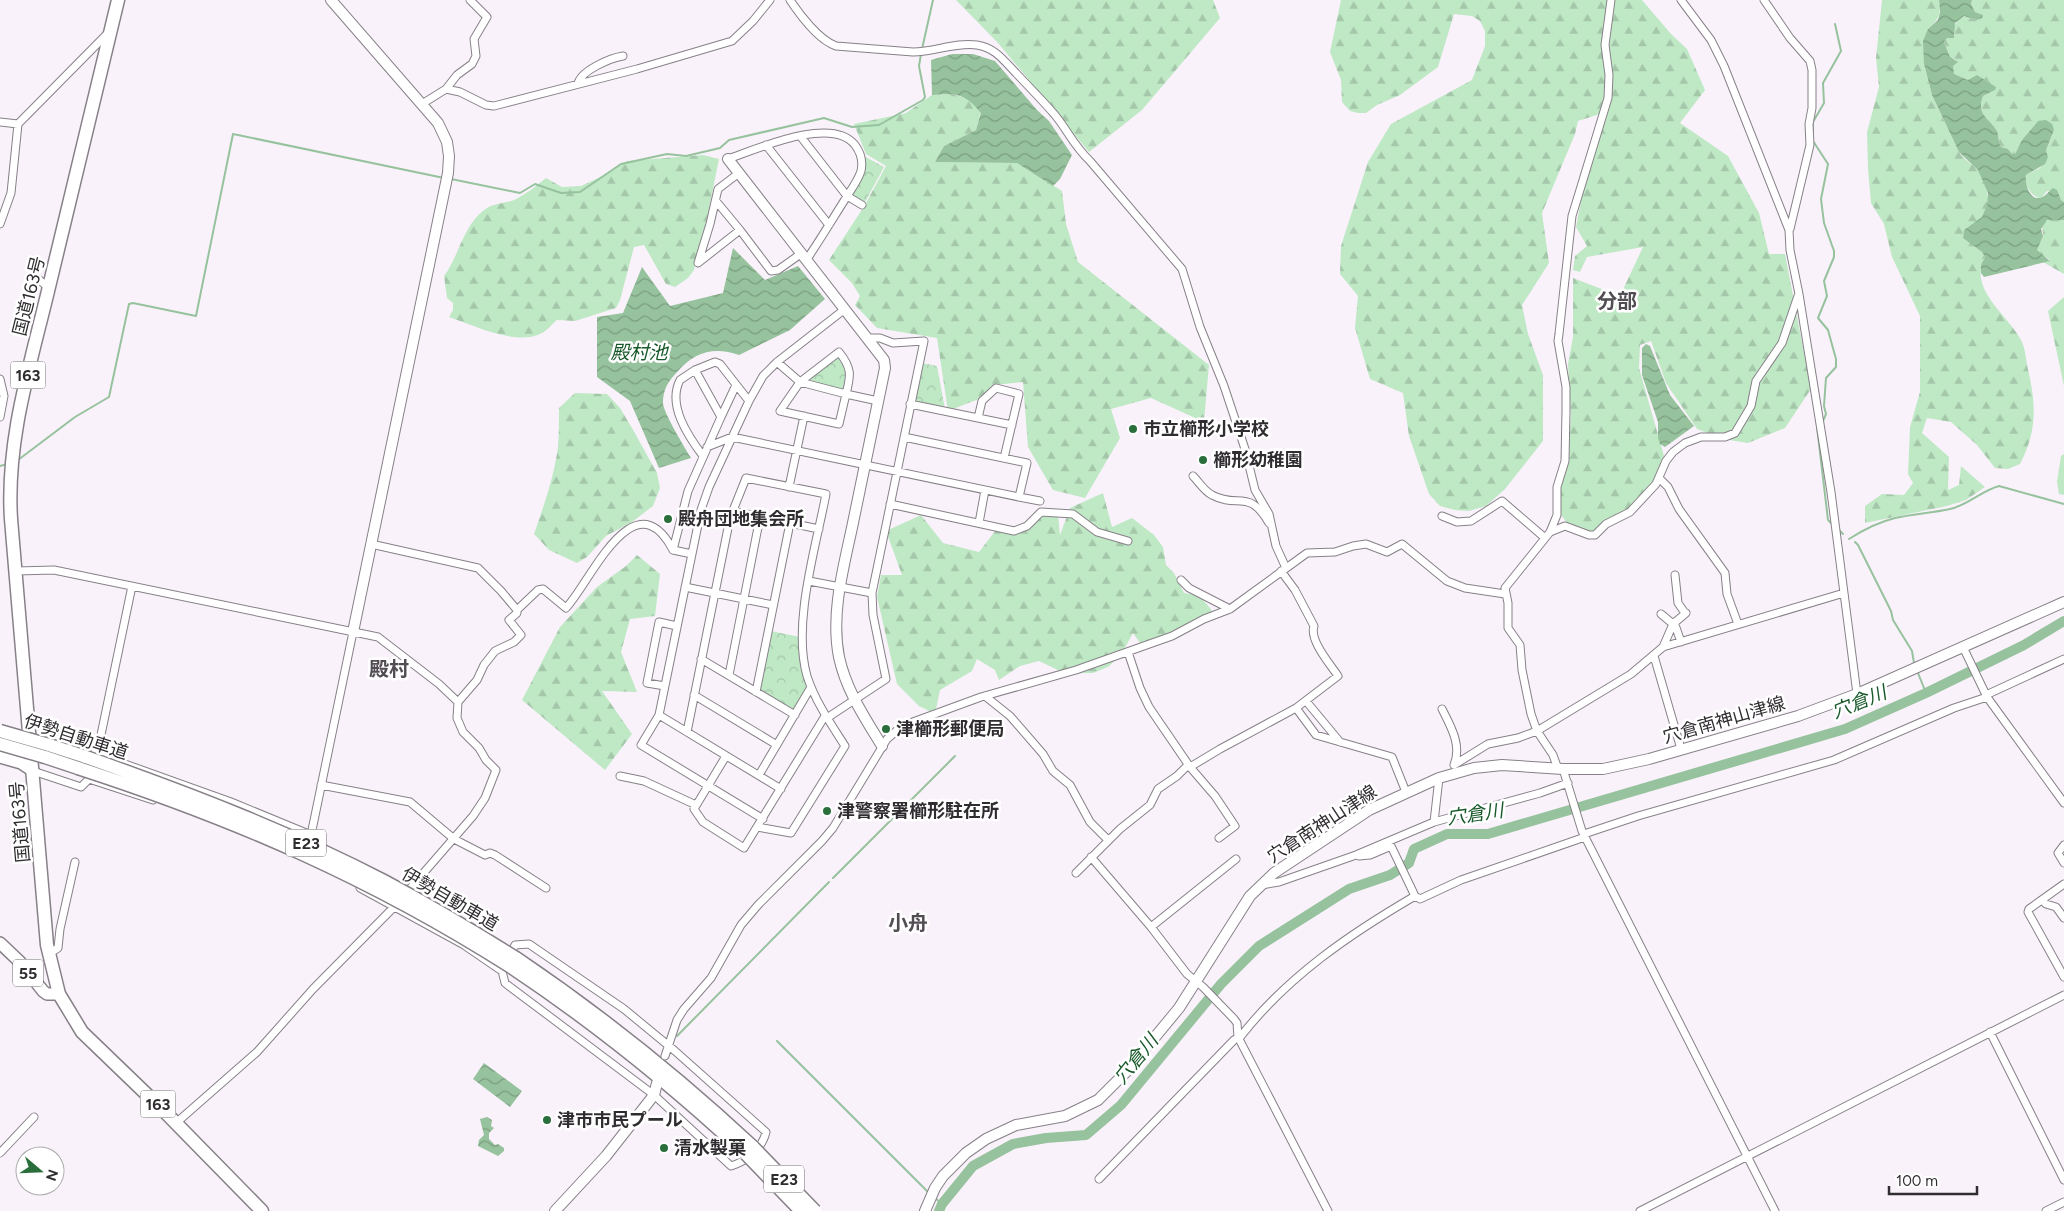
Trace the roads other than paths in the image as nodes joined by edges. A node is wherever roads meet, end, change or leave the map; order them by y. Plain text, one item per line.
1 (118, 0) edge
2 (331, 0) edge
3 (470, 0) edge
4 (770, 0) edge
5 (790, 0) edge
6 (1611, 0) edge
7 (1681, 0) edge
8 (1764, 0) edge
9 (112, 29) junction
10 (623, 56) dead end
11 (578, 84) junction
12 (446, 89) junction
13 (422, 104) junction
14 (0, 122) edge
15 (18, 124) junction
16 (801, 137) junction
17 (766, 146) junction
18 (728, 159) joint
19 (740, 173) junction
20 (847, 196) junction
21 (716, 200) junction
22 (862, 205) dead end
23 (0, 224) edge
24 (829, 225) junction
25 (740, 230) junction
26 (1789, 230) junction
27 (805, 256) junction
28 (37, 278) dead end
29 (48, 288) junction
30 (1799, 294) junction
31 (845, 309) junction
32 (868, 338) junction
33 (777, 362) junction
34 (695, 370) junction
35 (0, 379) edge
36 (800, 382) junction
37 (736, 385) junction
38 (846, 394) junction
39 (748, 401) junction
40 (878, 401) junction
41 (910, 404) junction
42 (804, 416) junction
43 (0, 417) edge
44 (721, 417) junction
45 (978, 418) junction
46 (1012, 425) junction
47 (732, 437) junction
48 (904, 437) junction
49 (707, 447) junction
50 (797, 450) junction
51 (703, 456) junction
52 (1004, 458) junction
53 (865, 465) junction
54 (897, 472) junction
55 (1193, 476) dead end
56 (1659, 478) junction
57 (789, 487) junction
58 (985, 490) junction
59 (5, 492) edge
60 (1019, 497) junction
61 (1040, 501) dead end
62 (890, 504) junction
63 (732, 511) junction
64 (1442, 516) dead end
65 (760, 517) junction
66 (790, 523) junction
67 (979, 523) junction
68 (1272, 528) junction
69 (819, 529) junction
70 (1548, 535) junction
71 (1128, 541) dead end
72 (371, 544) junction
73 (673, 550) junction
74 (692, 554) junction
75 (1283, 570) junction
76 (16, 571) junction
77 (1675, 575) dead end
78 (1181, 580) dead end
79 (809, 581) junction
80 (132, 586) junction
81 (685, 587) junction
82 (840, 587) junction
83 (715, 593) junction
84 (872, 593) junction
85 (1505, 594) junction
86 (1844, 594) junction
87 (744, 599) junction
88 (2064, 602) edge
89 (773, 605) junction
90 (1230, 609) junction
91 (517, 610) junction
92 (1661, 614) dead end
93 (1673, 623) junction
94 (1738, 624) junction
95 (677, 626) junction
96 (352, 632) junction
97 (1681, 642) junction
98 (1663, 648) junction
99 (1964, 649) junction
100 (1128, 652) junction
101 (1654, 656) junction
102 (701, 659) junction
103 (2064, 659) edge
104 (728, 674) junction
105 (665, 686) junction
106 (811, 688) junction
107 (756, 692) junction
108 (1857, 694) junction
109 (694, 695) junction
110 (985, 696) junction
111 (1986, 696) junction
112 (855, 700) junction
113 (1306, 701) junction
114 (458, 702) junction
115 (1296, 708) junction
116 (1442, 709) dead end
117 (659, 715) junction
118 (795, 715) junction
119 (826, 717) junction
120 (30, 722) junction
121 (0, 731) edge
122 (687, 732) junction
123 (1538, 732) junction
124 (1340, 742) junction
125 (0, 744) edge
126 (777, 745) junction
127 (882, 746) junction
128 (1681, 749) junction
129 (97, 754) junction
130 (726, 756) junction
131 (0, 757) edge
132 (80, 762) junction
133 (1454, 765) junction
134 (1190, 767) junction
135 (1560, 769) junction
136 (33, 771) junction
137 (759, 775) junction
138 (620, 776) dead end
139 (1443, 777) junction
140 (89, 779) junction
141 (1569, 785) junction
142 (321, 786) junction
143 (708, 786) junction
144 (781, 789) junction
145 (1406, 792) junction
146 (2064, 803) edge
147 (696, 805) junction
148 (763, 818) junction
149 (1434, 822) junction
150 (757, 827) junction
151 (1584, 834) junction
152 (1219, 838) dead end
153 (454, 839) junction
154 (1108, 840) junction
155 (2064, 845) edge
156 (1356, 855) junction
157 (1091, 856) junction
158 (1236, 859) dead end
159 (75, 862) dead end
160 (2064, 863) edge
161 (1076, 873) dead end
162 (2064, 884) edge
163 (1260, 885) junction
164 (546, 888) dead end
165 (1414, 895) junction
166 (2042, 900) junction
167 (394, 907) junction
168 (2064, 918) edge
169 (1151, 927) junction
170 (0, 943) edge
171 (49, 954) junction
172 (509, 965) junction
173 (2064, 977) edge
174 (1199, 984) junction
175 (59, 994) junction
176 (2064, 995) edge
177 (1990, 1032) junction
178 (1238, 1037) junction
179 (669, 1048) junction
180 (666, 1056) dead end
181 (657, 1083) dead end
182 (654, 1095) junction
183 (34, 1118) dead end
184 (176, 1123) junction
185 (750, 1150) junction
186 (0, 1153) edge
187 (1748, 1156) junction
188 (1099, 1179) dead end
189 (2064, 1180) edge
190 (2064, 1202) edge
191 (262, 1211) edge
192 (556, 1211) edge
193 (802, 1211) edge
194 (815, 1211) edge
195 (925, 1211) edge
196 (1328, 1211) edge
197 (1640, 1211) edge
198 (1776, 1211) edge
199 (2046, 1211) edge

1 - 9 highway, 国道163号 / 163
2 - 13 street
3 - 12 street
4 - 11 street
5 - 68 street
6 - 70 street
7 - 26 street
8 - 26 street
9 - 15 street
9 - 29 highway, 国道163号 / 163
10 - 11 street
11 - 12 street
12 - 13 street
13 - 72 street
14 - 15 street
15 - 23 street
16 - 17 street
16 - 20 street
16 - 20 street
17 - 18 street
17 - 24 street
18 - 19 street
19 - 21 street
19 - 27 street
20 - 22 street
20 - 24 street
21 - 25 street
21 - 25 street
24 - 27 street
25 - 27 street
26 - 30 street
27 - 31 street
28 - 29 street
29 - 59 highway, 国道163号 / 163
30 - 56 street
30 - 86 street
31 - 32 street
31 - 33 street
32 - 40 street
32 - 41 street
33 - 36 street
33 - 39 street
34 - 37 street
34 - 44 street
34 - 51 street
35 - 43 street
36 - 38 street
36 - 38 street
36 - 42 street
37 - 39 street
37 - 44 street
38 - 40 street
38 - 42 street
39 - 47 street
40 - 53 street
41 - 45 street
41 - 48 street
42 - 50 street
44 - 49 street
45 - 46 street
45 - 46 street
46 - 52 street
47 - 49 street
47 - 50 street
47 - 74 street
48 - 52 street
48 - 54 street
49 - 51 street
50 - 53 street
50 - 57 street
51 - 73 street
52 - 60 street
53 - 54 street
53 - 82 street
54 - 58 street
54 - 62 street
55 - 68 street
56 - 70 street
56 - 94 street
57 - 63 street
57 - 69 street
58 - 60 street
58 - 67 street
59 - 76 highway, 国道163号 / 163
60 - 61 street
62 - 67 street
62 - 84 street
63 - 65 street
63 - 83 street
64 - 70 street
65 - 66 street
65 - 87 street
66 - 69 street
66 - 89 street
67 - 71 street
68 - 75 street
69 - 79 street
70 - 85 street
72 - 91 street
72 - 96 street
73 - 74 street
73 - 91 street
74 - 81 street
75 - 85 street
75 - 90 street
75 - 113 street
76 - 80 street
76 - 120 highway, 国道163号 / 163
77 - 93 street
78 - 90 street
79 - 82 street
79 - 106 street
80 - 96 street
80 - 129 street
81 - 83 street
81 - 95 street
82 - 84 street
82 - 112 street
83 - 87 street
83 - 102 street
84 - 112 street
85 - 123 street
86 - 94 street
86 - 108 street
87 - 89 street
87 - 104 street
88 - 99 street, 穴倉南神山津線
89 - 107 street
90 - 100 street
91 - 114 street
92 - 93 street
93 - 97 street
93 - 98 street
94 - 97 street
95 - 105 street
95 - 105 street
96 - 114 street
96 - 142 street
97 - 98 street
98 - 101 street
99 - 108 street, 穴倉南神山津線
99 - 111 street
100 - 110 street
100 - 134 street
101 - 123 street
101 - 128 street
102 - 104 street
102 - 109 street
103 - 111 street
104 - 107 street
105 - 117 street
106 - 118 street
106 - 119 street
107 - 118 street
108 - 128 street, 穴倉南神山津線
109 - 122 street
109 - 126 street
110 - 127 street
110 - 154 street
111 - 146 street
111 - 151 street
112 - 119 street
112 - 127 street
113 - 115 street
113 - 124 street
114 - 153 street
115 - 124 street
115 - 134 street
116 - 133 street
117 - 122 street
117 - 143 street
118 - 126 street
119 - 144 street
119 - 150 street
120 - 129 street
120 - 136 highway, 国道163号 / 163
121 - 132 highway, 伊勢自動車道 / E23, bridge
122 - 130 street
123 - 133 street
123 - 135 street
124 - 145 street
125 - 132 highway, 伊勢自動車道 / E23, bridge
126 - 137 street
127 - 179 street
128 - 135 street, 穴倉南神山津線
129 - 140 street
129 - 142 street
130 - 137 street
130 - 143 street
131 - 136 main road
132 - 172 highway, 伊勢自動車道 / E23, bridge
133 - 139 street
134 - 152 street
134 - 154 street
135 - 139 street, 穴倉南神山津線
135 - 141 street
136 - 140 street
136 - 171 highway, 国道163号 / 163
137 - 144 street
138 - 147 street
139 - 145 street, 穴倉南神山津線
139 - 149 street
140 - 167 street
141 - 149 street
141 - 151 street
142 - 153 street
143 - 147 street
143 - 148 street
144 - 148 street
145 - 163 street, 穴倉南神山津線
147 - 150 street
148 - 150 street
149 - 156 street
151 - 165 street
151 - 187 street
153 - 164 street
153 - 167 street
154 - 157 street
155 - 160 street
156 - 163 street
156 - 165 street
157 - 161 street
157 - 169 street
158 - 169 street
159 - 171 street
162 - 166 street
163 - 174 street, 穴倉南神山津線
165 - 178 street
166 - 168 street
166 - 173 street
167 - 172 street
167 - 184 street
169 - 174 street
170 - 175 main road, 55
171 - 175 highway, 国道163号 / 163
172 - 179 street
172 - 182 street
172 - 185 highway, 伊勢自動車道 / E23
174 - 178 street
174 - 195 street, 穴倉南神山津線
175 - 184 highway, 国道163号 / 163
176 - 177 street
177 - 187 street
177 - 189 street
178 - 188 street
178 - 196 street
179 - 180 street
179 - 182 street
181 - 182 street
182 - 192 street
183 - 186 street
184 - 191 highway, 国道163号 / 163
185 - 193 highway, 伊勢自動車道 / E23, bridge
185 - 194 highway, 伊勢自動車道 / E23, bridge
187 - 197 street
187 - 198 street
190 - 199 street

